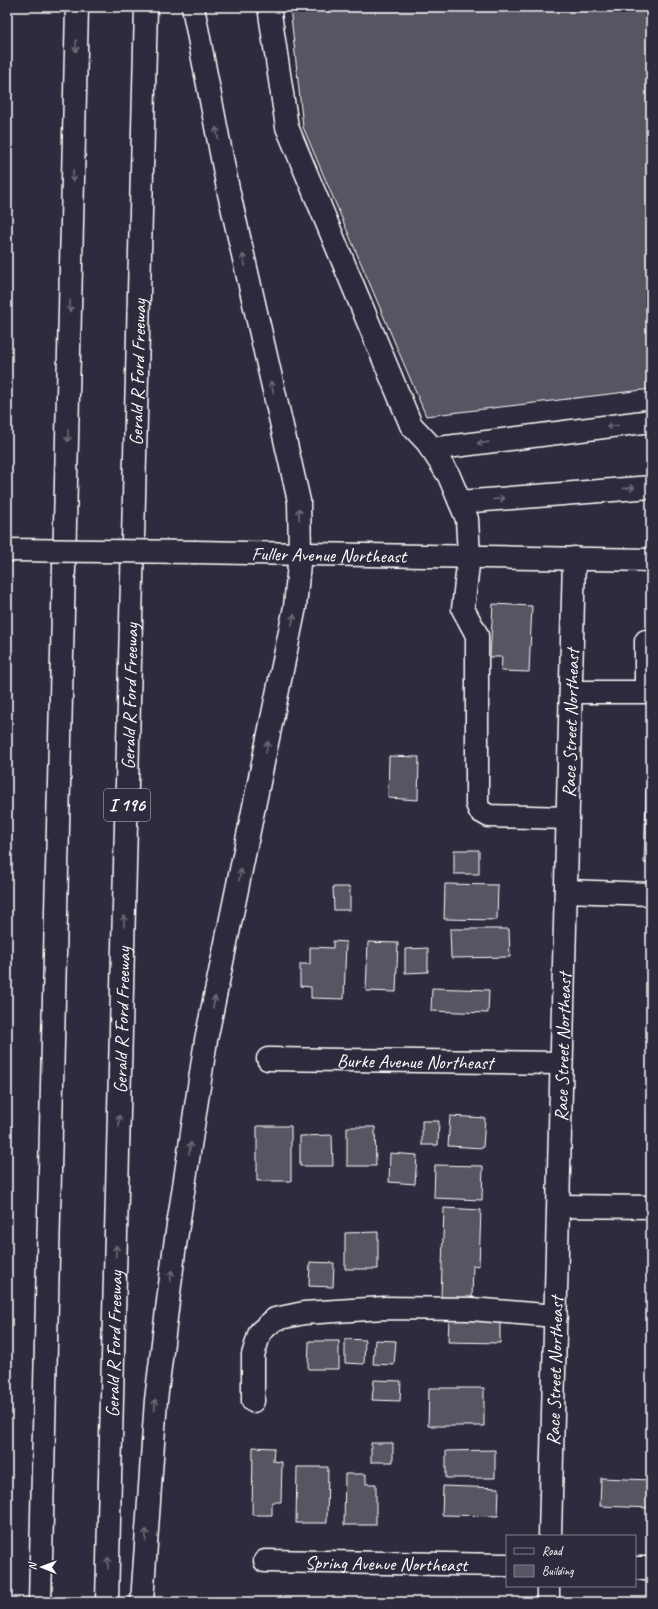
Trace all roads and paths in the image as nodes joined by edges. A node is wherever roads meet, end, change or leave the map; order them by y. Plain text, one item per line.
1 (77, 7) edge
2 (146, 7) edge
3 (194, 7) edge
4 (269, 7) edge
5 (651, 421) edge
6 (431, 449) junction
7 (651, 487) edge
8 (460, 502) junction
9 (7, 550) edge
10 (300, 553) junction
11 (469, 556) junction
12 (574, 558) junction
13 (651, 560) edge
14 (651, 641) edge
15 (571, 692) junction
16 (649, 695) edge
17 (568, 818) junction
18 (566, 891) junction
19 (651, 894) edge
20 (268, 1059) dead end
21 (561, 1063) junction
22 (559, 1206) junction
23 (651, 1207) edge
24 (556, 1316) junction
25 (253, 1401) dead end
26 (550, 1535) edge
27 (265, 1561) dead end
28 (506, 1566) edge
29 (636, 1568) edge
30 (651, 1568) edge
31 (548, 1587) edge
32 (40, 1602) edge
33 (107, 1602) edge
34 (142, 1602) edge
35 (548, 1602) edge

1 -> 32 main road
33 -> 2 main road, Gerald R Ford Freeway / I 196
10 -> 3 main road
4 - 6 main road
5 -> 6 main road
6 - 8 main road
8 -> 7 main road
8 - 11 main road
9 - 10 main road, Fuller Avenue Northeast, bridge
10 - 11 main road, Fuller Avenue Northeast
34 -> 10 main road
11 - 12 main road, Fuller Avenue Northeast
11 - 17 main road
12 - 13 main road, Fuller Avenue Northeast
12 - 15 main road, Race Street Northeast
14 - 16 main road
15 - 16 main road
15 - 17 main road, Race Street Northeast
17 - 18 main road, Race Street Northeast
18 - 19 main road
18 - 21 main road, Race Street Northeast
20 - 21 main road, Burke Avenue Northeast
21 - 22 main road, Race Street Northeast
22 - 23 main road
22 - 24 main road, Race Street Northeast
24 - 25 main road
24 - 26 main road, Race Street Northeast
27 - 28 main road, Spring Avenue Northeast
29 - 30 main road
31 - 35 main road

